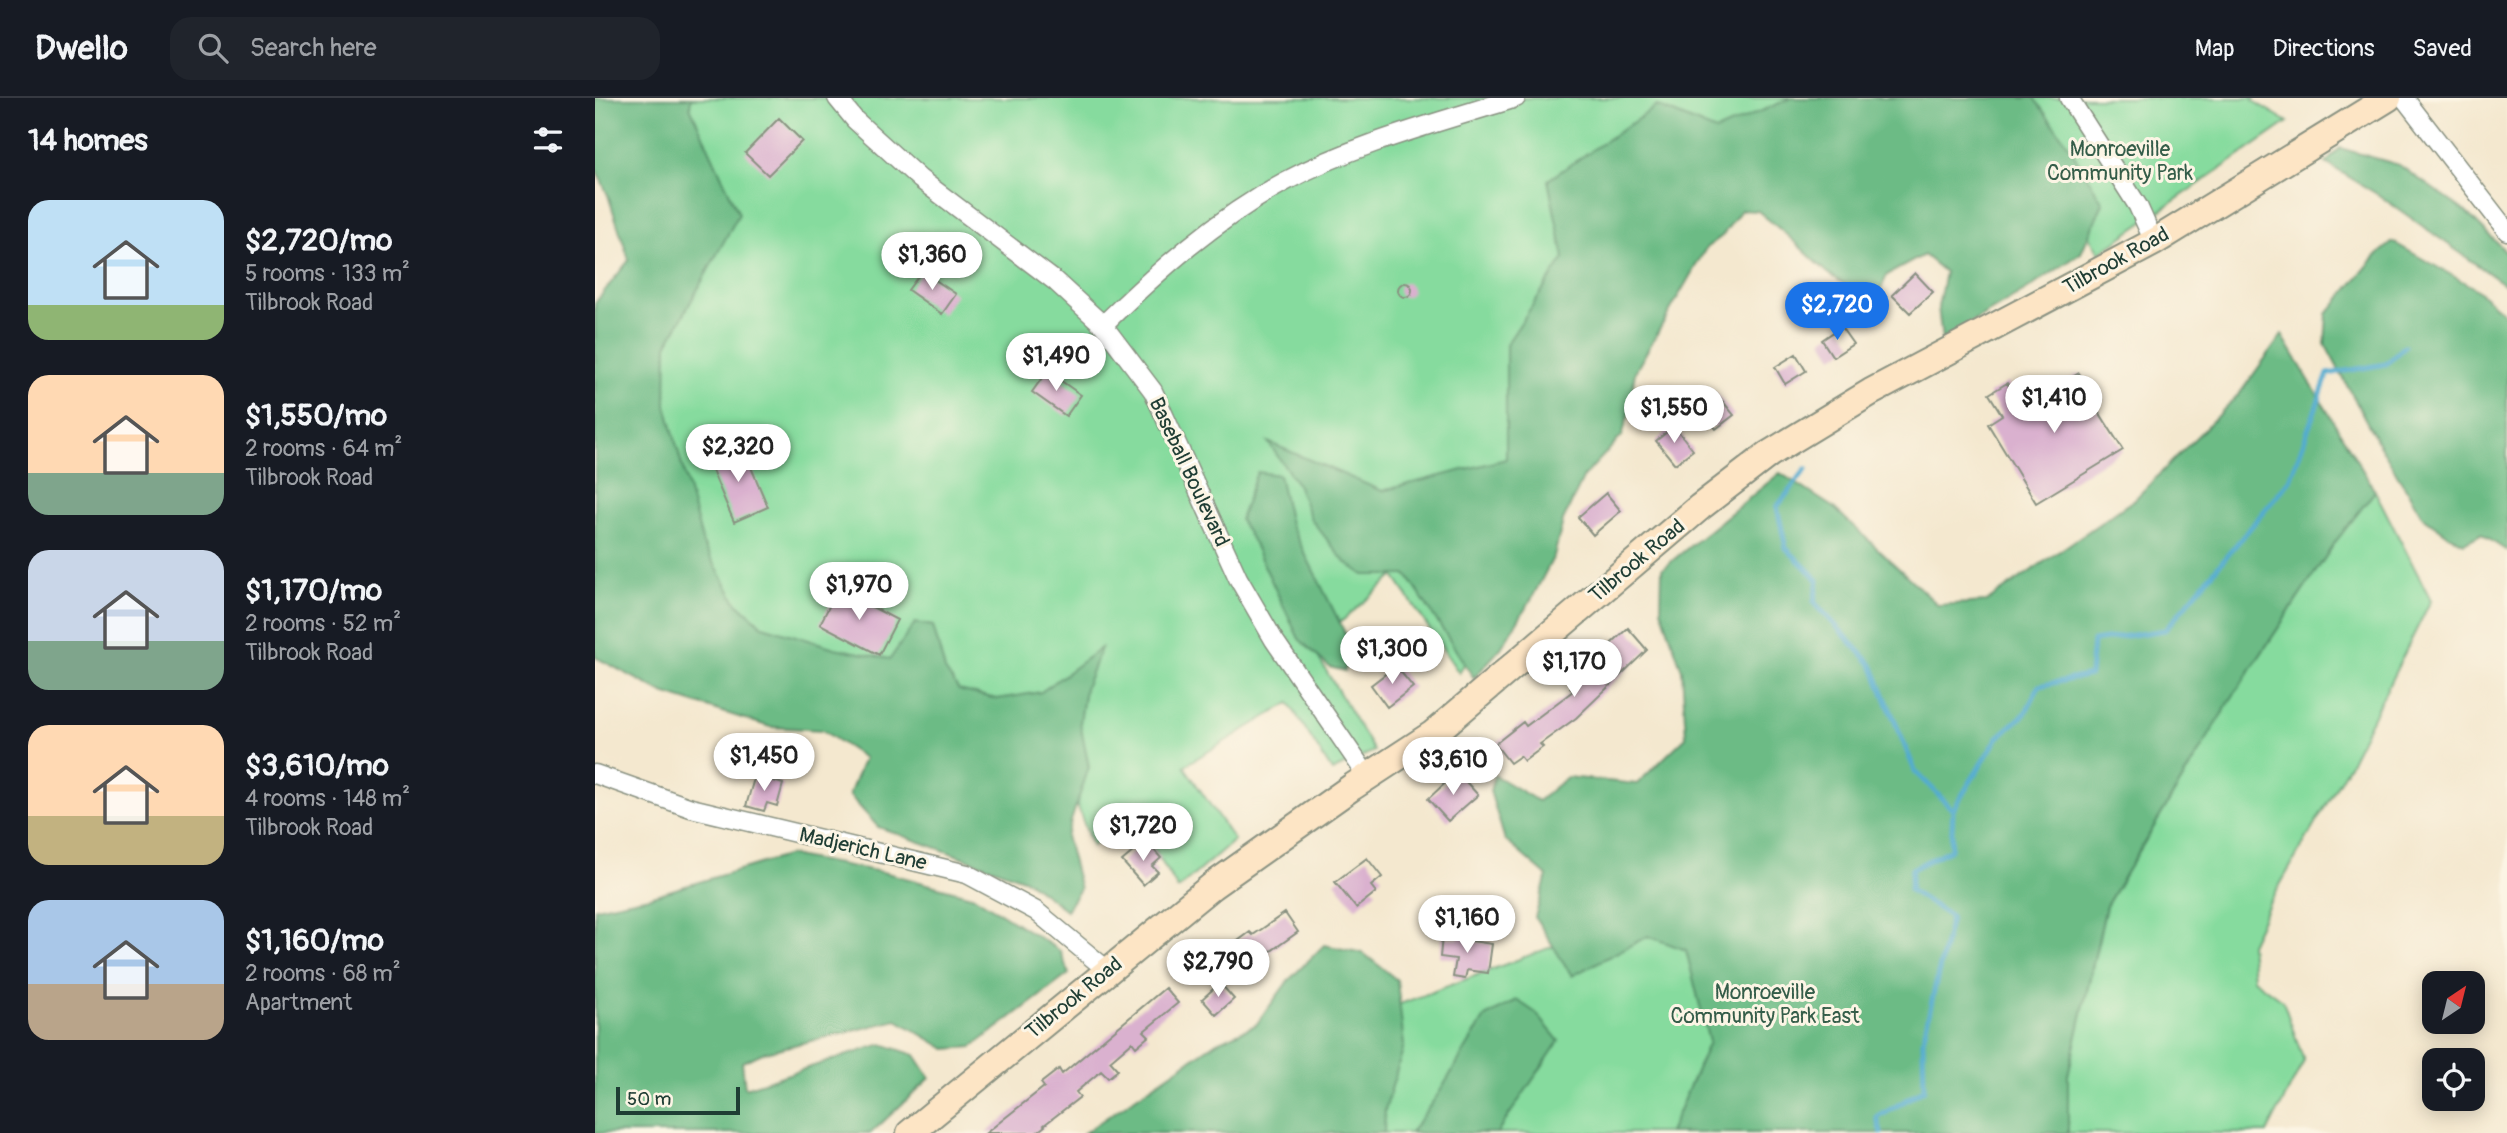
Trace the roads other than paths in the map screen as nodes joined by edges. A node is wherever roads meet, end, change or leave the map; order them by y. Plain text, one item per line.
1 (837, 98) edge
2 (1516, 98) edge
3 (2069, 98) edge
4 (2388, 98) edge
5 (2404, 98) edge
6 (2507, 230) edge
7 (2154, 242) junction
8 (1103, 325) junction
9 (595, 774) edge
10 (1368, 777) junction
11 (1108, 970) junction
12 (910, 1133) edge

1 - 8 street, Baseball Boulevard
2 - 8 street
3 - 7 street
4 - 7 street, Tilbrook Road
5 - 6 street
7 - 10 street, Tilbrook Road
8 - 10 street, Baseball Boulevard
9 - 11 street, Madjerich Lane
10 - 11 street, Tilbrook Road
11 - 12 street, Tilbrook Road

